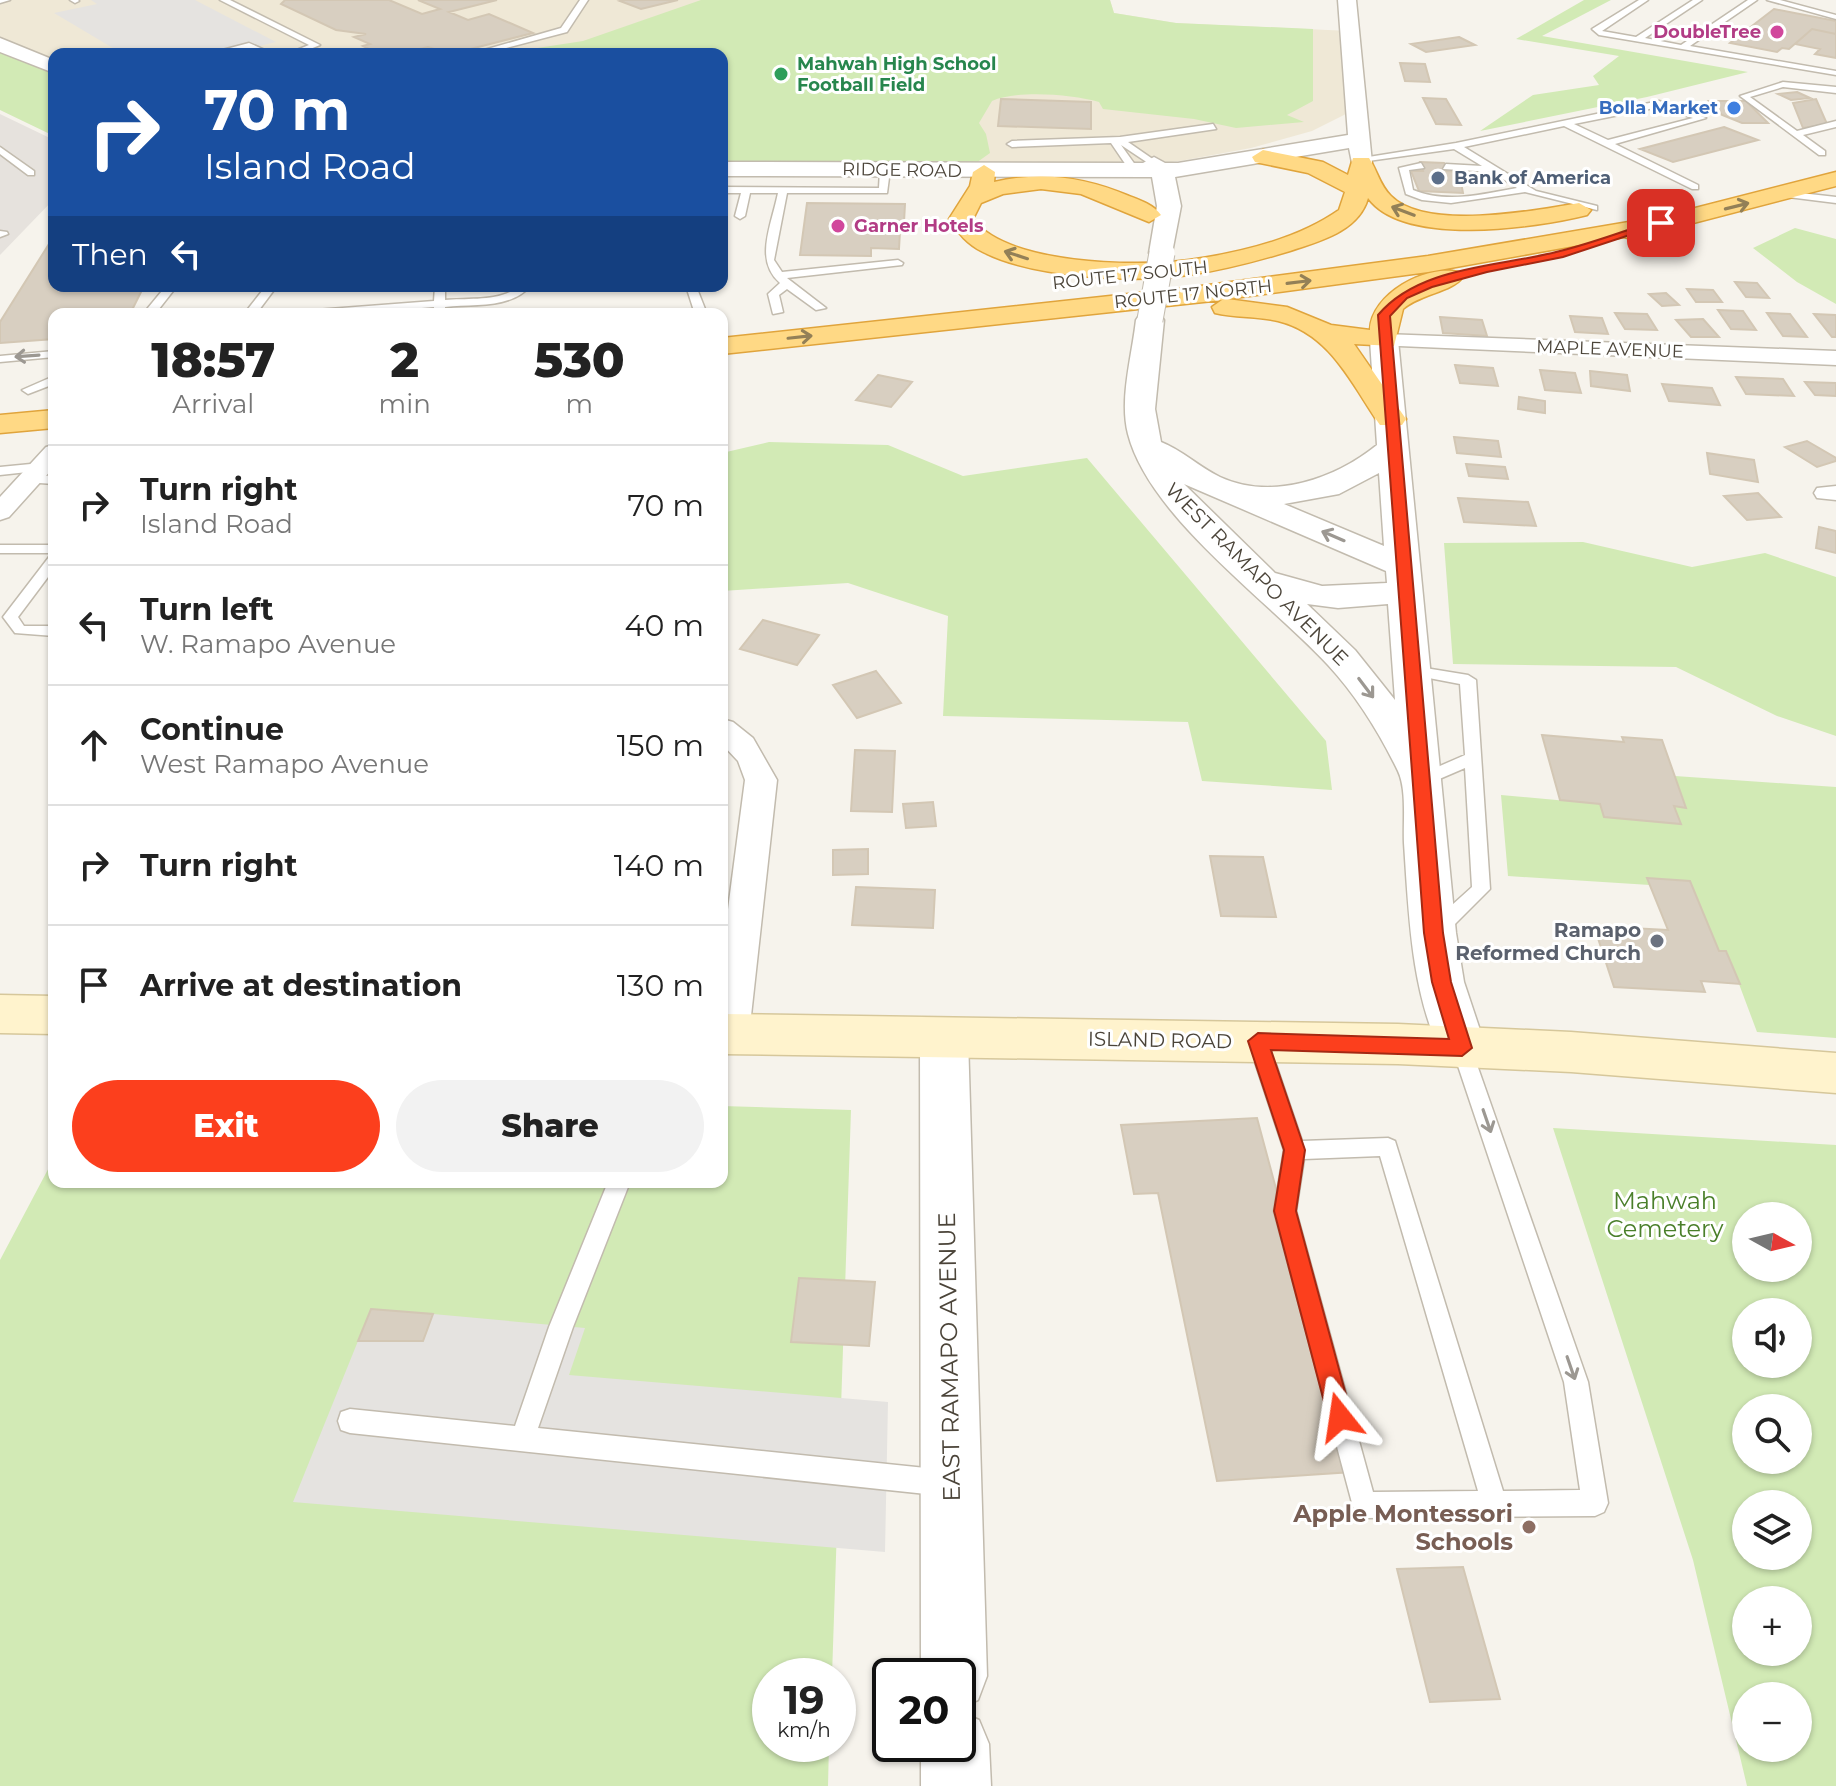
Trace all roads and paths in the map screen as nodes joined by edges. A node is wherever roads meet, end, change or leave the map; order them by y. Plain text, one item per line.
1 (6, 0) edge
2 (224, 0) edge
3 (584, 0) edge
4 (1347, 0) edge
5 (1644, 0) edge
6 (1698, 0) edge
7 (1753, 0) edge
8 (1771, 0) edge
9 (0, 1) edge
10 (1836, 17) edge
11 (279, 26) junction
12 (263, 30) dead end
13 (1637, 40) junction
14 (0, 44) edge
15 (1683, 47) junction
16 (236, 48) edge
17 (256, 48) edge
18 (308, 48) edge
19 (496, 48) edge
20 (48, 65) edge
21 (1836, 73) edge
22 (1836, 90) edge
23 (1342, 116) junction
24 (1566, 124) junction
25 (1836, 124) edge
26 (1213, 127) dead end
27 (1795, 134) junction
28 (1120, 140) junction
29 (1607, 143) junction
30 (1012, 144) dead end
31 (1456, 146) junction
32 (0, 150) edge
33 (1829, 150) edge
34 (1360, 154) junction
35 (1263, 157) junction
36 (1798, 160) dead end
37 (1207, 166) junction
38 (1421, 166) dead end
39 (1446, 167) dead end
40 (1145, 168) junction
41 (728, 169) edge
42 (1493, 169) junction
43 (885, 170) junction
44 (984, 172) junction
45 (31, 173) dead end
46 (1725, 179) dead end
47 (1836, 179) edge
48 (1695, 187) junction
49 (1355, 188) junction
50 (728, 190) edge
51 (746, 190) junction
52 (783, 190) junction
53 (1783, 194) junction
54 (1656, 196) dead end
55 (974, 198) junction
56 (1531, 200) junction
57 (1836, 200) edge
58 (1618, 203) dead end
59 (740, 216) dead end
60 (1158, 219) junction
61 (1661, 223) junction
62 (1415, 240) dead end
63 (1345, 249) dead end
64 (1169, 261) junction
65 (898, 263) dead end
66 (780, 280) junction
67 (1039, 285) dead end
68 (167, 292) edge
69 (267, 292) edge
70 (519, 292) edge
71 (852, 305) dead end
72 (154, 308) edge
73 (255, 308) edge
74 (445, 308) edge
75 (820, 308) junction
76 (777, 312) junction
77 (750, 315) dead end
78 (915, 325) junction
79 (1329, 333) junction
80 (1384, 340) junction
81 (728, 345) edge
82 (48, 355) edge
83 (1836, 358) edge
84 (0, 359) edge
85 (48, 420) edge
86 (5, 427) edge
87 (1392, 433) junction
88 (1148, 445) junction
89 (45, 469) edge
90 (0, 471) edge
91 (1225, 491) junction
92 (0, 512) edge
93 (0, 549) edge
94 (48, 549) edge
95 (48, 568) edge
96 (1406, 578) junction
97 (1265, 581) junction
98 (48, 631) edge
99 (1413, 671) junction
100 (728, 733) edge
101 (1473, 758) junction
102 (1423, 780) junction
103 (1433, 933) junction
104 (0, 1014) edge
105 (48, 1015) edge
106 (728, 1019) edge
107 (728, 1034) edge
108 (944, 1038) junction
109 (1258, 1041) junction
110 (1462, 1048) junction
111 (1836, 1073) edge
112 (1295, 1150) junction
113 (617, 1188) edge
114 (350, 1421) dead end
115 (522, 1440) junction
116 (951, 1484) junction
117 (1494, 1504) junction
118 (954, 1658) edge
119 (955, 1762) edge
120 (956, 1786) edge

1 - 9 lane
2 - 11 lane
3 - 19 lane
4 - 23 street
5 - 13 lane
6 - 13 lane
7 - 15 lane
8 - 10 lane
11 - 12 lane
11 - 18 lane
13 - 15 lane
14 - 20 street
15 - 21 lane
16 - 17 lane
22 - 27 lane
23 - 34 street
23 - 40 street
24 - 29 lane
24 - 29 lane
24 - 31 lane
25 - 27 lane
26 - 28 lane
27 - 33 lane
28 - 30 lane
28 - 40 lane
28 - 40 lane
29 - 48 lane
31 - 34 lane
31 - 42 lane
32 - 45 lane
33 - 36 highway
34 - 35 street
34 - 49 highway
56 -> 34 highway
35 - 37 street
35 - 49 highway
37 - 40 street
37 - 60 street
38 - 56 lane
39 - 42 lane
40 - 44 street, RIDGE ROAD
40 - 60 street
41 - 43 street, RIDGE ROAD
42 - 56 lane
43 - 44 street, RIDGE ROAD
43 - 52 lane
44 - 55 highway
46 - 48 highway
47 - 53 highway
48 - 54 highway
49 - 64 highway
50 - 51 lane
51 - 52 lane
51 - 59 lane
52 - 66 lane
53 - 57 lane
61 -> 53 highway
55 - 60 highway
64 -> 55 highway
56 - 58 highway
56 - 62 highway
60 - 64 street, WEST RAMAPO AVENUE
78 -> 61 highway, ROUTE 17 NORTH
61 - 80 highway
63 - 64 highway, ROUTE 17 SOUTH
64 - 67 highway, ROUTE 17 SOUTH
64 - 88 street, WEST RAMAPO AVENUE, bridge
65 - 66 lane
66 - 75 lane
66 - 76 lane
68 - 72 lane
69 - 73 lane
70 - 74 lane
71 - 75 highway
75 - 76 highway
76 - 77 highway
78 - 79 highway
81 -> 78 highway, ROUTE 17 NORTH
79 - 80 highway
79 - 87 highway
80 - 83 street, MAPLE AVENUE
80 - 87 street
82 -> 84 lane
85 - 86 highway
87 - 91 street
87 - 96 street
88 - 91 street, WEST RAMAPO AVENUE
88 - 97 street, WEST RAMAPO AVENUE
89 - 90 lane
89 - 92 street
96 -> 91 street, WEST RAMAPO AVENUE
93 - 94 lane
95 - 98 lane
96 - 97 street
96 - 99 street
97 -> 102 street, WEST RAMAPO AVENUE
99 - 101 lane
99 - 102 street
100 - 106 street
101 - 102 lane
101 - 103 lane
102 - 103 street
103 - 110 street
104 - 105 main road
107 - 108 main road, ISLAND ROAD
108 - 109 main road, ISLAND ROAD
108 - 116 street, EAST RAMAPO AVENUE
109 - 110 main road, ISLAND ROAD
109 - 112 lane
110 - 111 main road, ISLAND ROAD
110 -> 117 lane
112 - 117 lane
112 - 117 lane
113 - 115 lane
114 - 115 lane
115 - 116 lane
116 - 118 street, EAST RAMAPO AVENUE
119 - 120 street

